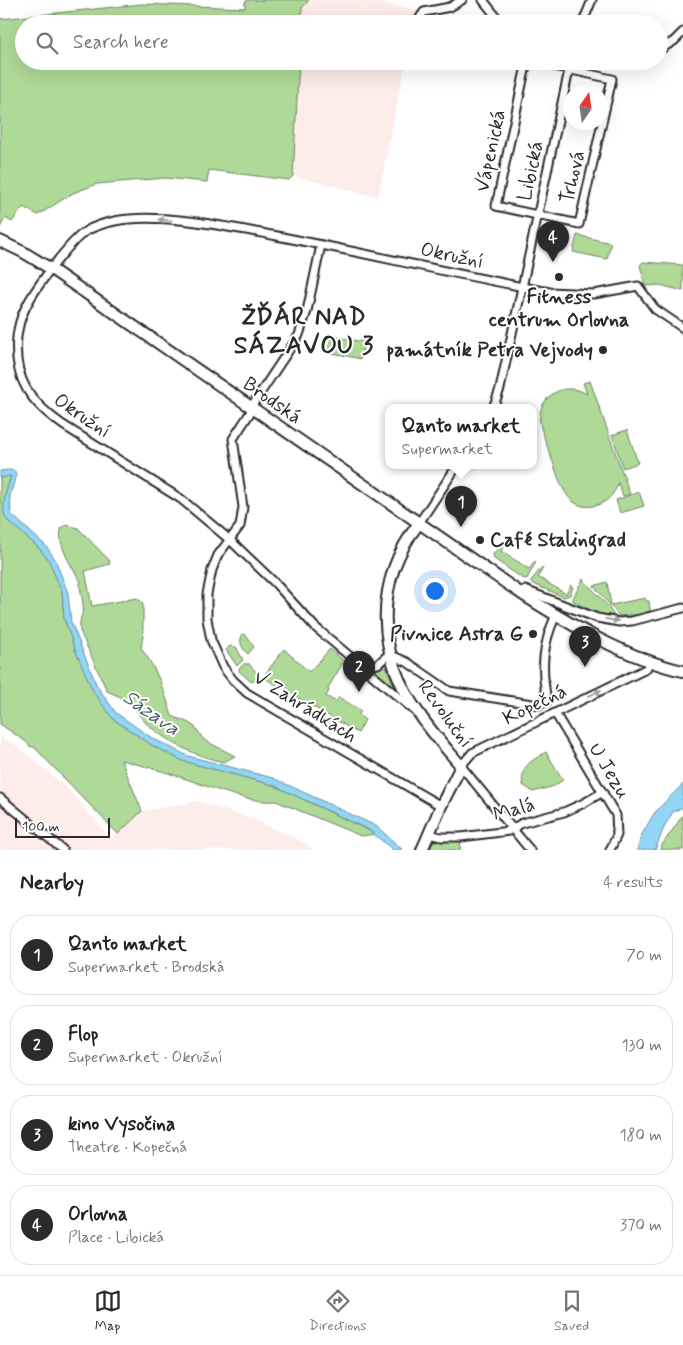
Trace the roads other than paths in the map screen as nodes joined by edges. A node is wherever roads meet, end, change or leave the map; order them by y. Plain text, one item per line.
1 (462, 0) edge
2 (482, 0) edge
3 (592, 2) edge
4 (422, 15) edge
5 (494, 15) edge
6 (586, 15) edge
7 (683, 32) edge
8 (668, 45) edge
9 (527, 70) edge
10 (570, 70) joint
11 (538, 215) junction
12 (0, 241) edge
13 (321, 245) junction
14 (51, 269) junction
15 (522, 287) junction
16 (683, 328) edge
17 (494, 404) edge
18 (251, 407) junction
19 (455, 469) edge
20 (419, 523) junction
21 (230, 540) junction
22 (522, 594) junction
23 (683, 608) edge
24 (556, 615) junction
25 (389, 654) junction
26 (650, 662) junction
27 (360, 666) junction
28 (683, 671) edge
29 (555, 713) junction
30 (419, 714) junction
31 (461, 766) junction
32 (603, 792) junction
33 (0, 798) edge
34 (441, 806) junction
35 (513, 829) junction
36 (429, 834) junction
37 (63, 850) edge
38 (422, 850) edge
39 (530, 850) edge
40 (610, 850) edge

1 - 4 street
2 - 5 street
3 - 6 street
7 - 8 street
9 - 11 street, Vápenická
10 - 11 street, Libická
10 - 11 street, Trhová
11 - 15 street, Libická
12 - 14 main road, Brodská
13 -> 14 street, Okružní
13 - 15 street, Okružní
13 - 18 street, V Zahrádkách
14 - 18 main road, Brodská
14 - 21 street, Okružní
15 - 16 street, Okružní
15 - 17 street
18 - 20 main road, Brodská
18 - 21 street, V Zahrádkách
19 - 20 street, Revoluční
20 - 22 main road, Brodská
20 - 25 main road, Revoluční
21 - 27 street, Okružní
21 - 34 street, V Zahrádkách
22 -> 23 street
22 - 24 main road, Brodská
24 - 25 street
24 - 26 main road, Brodská
25 - 27 street
25 - 30 main road, Revoluční
26 - 28 main road, Brodská
29 -> 26 street, Kopečná
27 - 30 street, Okružní
29 - 31 street, Kopečná
29 - 32 street, U Jezu
30 - 31 main road, Revoluční
31 - 34 main road
31 - 35 street
32 - 35 street, Malá
32 - 40 street, U Jezu
33 - 37 street
34 - 36 main road
35 - 36 street, Malá
35 - 39 street
36 - 38 main road

